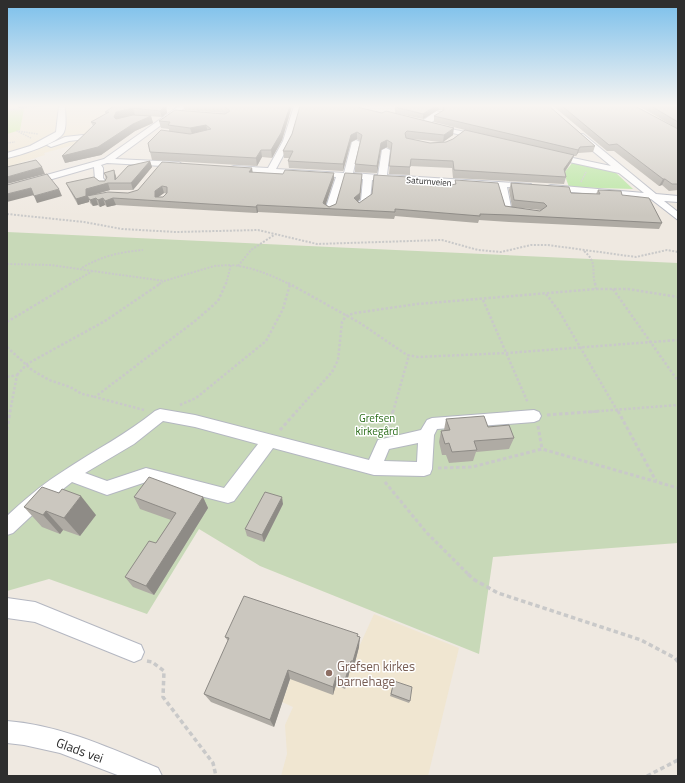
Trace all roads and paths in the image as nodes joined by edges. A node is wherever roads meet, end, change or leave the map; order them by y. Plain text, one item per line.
1 (356, 142) edge
2 (37, 143) joint
3 (59, 143) edge
4 (133, 143) edge
5 (286, 143) edge
6 (587, 143) edge
7 (386, 150) edge
8 (546, 154) edge
9 (7, 156) edge
10 (107, 161) junction
11 (161, 164) junction
12 (97, 165) junction
13 (188, 166) edge
14 (225, 168) edge
15 (619, 170) junction
16 (276, 172) junction
17 (345, 175) junction
18 (152, 176) edge
19 (368, 177) junction
20 (387, 179) junction
21 (104, 184) edge
22 (502, 185) junction
23 (7, 189) edge
24 (652, 197) junction
25 (678, 199) edge
26 (360, 205) edge
27 (330, 210) edge
28 (530, 212) edge
29 (7, 214) edge
30 (678, 217) edge
31 (274, 235) junction
32 (143, 250) dead end
33 (582, 250) junction
34 (678, 251) edge
35 (598, 253) junction
36 (591, 257) junction
37 (7, 264) edge
38 (231, 266) junction
39 (238, 266) junction
40 (81, 268) junction
41 (93, 270) junction
42 (164, 281) junction
43 (290, 284) junction
44 (612, 288) junction
45 (596, 289) junction
46 (546, 294) junction
47 (678, 297) edge
48 (483, 300) junction
49 (346, 316) junction
50 (7, 322) edge
51 (678, 340) edge
52 (648, 342) junction
53 (7, 347) edge
54 (579, 347) junction
55 (507, 353) junction
56 (409, 355) junction
57 (27, 364) junction
58 (17, 375) junction
59 (7, 378) edge
60 (678, 381) edge
61 (95, 397) junction
62 (678, 405) edge
63 (616, 411) junction
64 (160, 415) junction
65 (534, 416) junction
66 (7, 430) edge
67 (426, 435) junction
68 (270, 440) junction
69 (383, 444) junction
70 (542, 449) junction
71 (374, 468) junction
72 (424, 469) junction
73 (70, 475) junction
74 (656, 481) junction
75 (678, 488) edge
76 (7, 527) edge
77 (7, 608) edge
78 (134, 652) joint
79 (678, 662) edge
80 (7, 732) edge
81 (678, 760) edge
82 (150, 776) edge
83 (216, 776) edge
84 (646, 776) edge

1 - 17 street
2 - 3 street
2 - 9 street
4 - 10 street
5 - 16 street
6 - 15 street
7 - 20 street
8 - 15 street
10 - 11 street
10 - 12 street
11 - 13 street
11 - 18 street
12 - 21 street
12 - 23 street
14 - 16 street, Saturnveien
15 - 24 street
16 - 17 street, Saturnveien
17 - 19 street, Saturnveien
17 - 27 street
19 - 20 street, Saturnveien
19 - 26 street
20 - 22 street, Saturnveien
22 - 24 street, Saturnveien
22 - 28 street
24 - 25 street, Saturnveien
24 - 30 street
29 - 31 path
31 - 33 path
31 - 39 path
32 - 40 path
33 - 35 path
33 - 36 path
34 - 35 path
35 - 36 path
36 - 45 path
37 - 40 path
38 - 39 path
38 - 42 path
38 - 61 path
39 - 43 path
40 - 41 path
41 - 42 path
41 - 50 path
42 - 57 path
43 - 49 path
43 - 64 path
44 - 45 path
44 - 47 path
44 - 52 path
45 - 46 path
46 - 48 path
46 - 54 path
48 - 49 path
48 - 55 path
49 - 56 path
49 - 68 path
51 - 52 path
52 - 54 path
52 - 60 path
53 - 57 path
54 - 55 path
54 - 63 path
55 - 56 path
55 - 65 path
56 - 69 path
57 - 58 path
57 - 61 path
58 - 59 path
58 - 66 path
61 - 64 path
62 - 63 path
63 - 65 path
63 - 74 path
64 - 68 street
64 - 73 street
65 - 67 street
65 - 70 path
67 - 69 street
67 - 72 street
68 - 71 street
68 - 73 street
69 - 71 street
70 - 72 path
70 - 74 path
71 - 72 street
71 - 79 path
73 - 76 street
74 - 75 path
77 - 78 street
78 - 83 path
80 - 82 street, Glads vei
81 - 84 path

